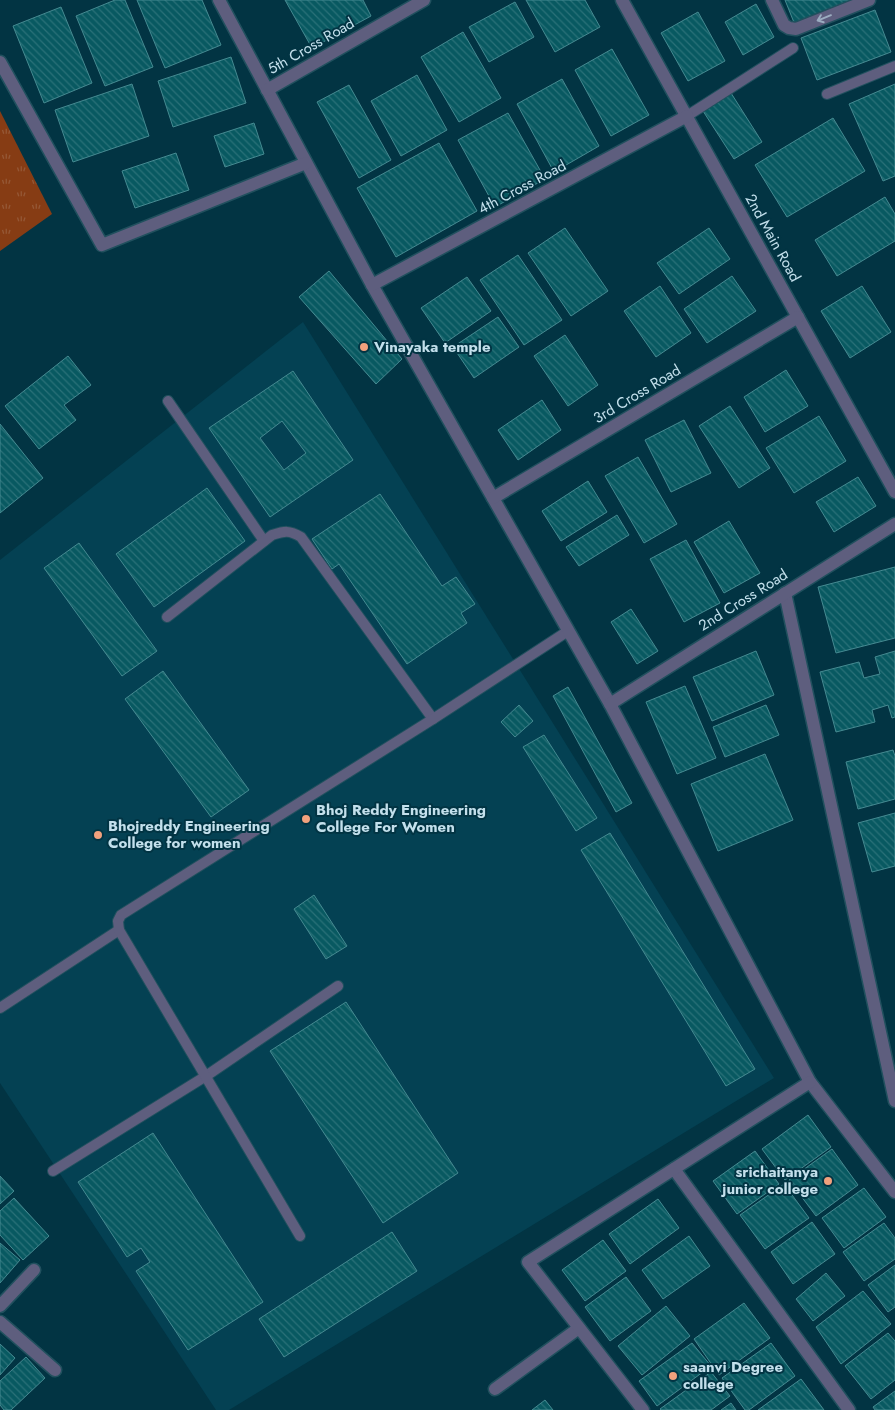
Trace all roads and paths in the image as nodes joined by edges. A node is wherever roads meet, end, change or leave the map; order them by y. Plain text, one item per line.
1 (219, 0) edge
2 (424, 0) edge
3 (622, 0) edge
4 (772, 0) edge
5 (869, 0) edge
6 (793, 48) dead end
7 (0, 62) edge
8 (895, 66) edge
9 (267, 90) junction
10 (827, 94) dead end
11 (687, 116) junction
12 (306, 163) junction
13 (372, 286) junction
14 (798, 317) junction
15 (168, 401) dead end
16 (895, 492) edge
17 (493, 498) junction
18 (895, 524) edge
19 (264, 542) junction
20 (785, 593) junction
21 (167, 617) dead end
22 (568, 631) junction
23 (610, 704) junction
24 (433, 719) junction
25 (119, 930) junction
26 (338, 986) dead end
27 (0, 1008) edge
28 (206, 1076) junction
29 (810, 1082) junction
30 (895, 1101) edge
31 (674, 1169) junction
32 (53, 1171) dead end
33 (895, 1192) edge
34 (300, 1236) dead end
35 (34, 1270) dead end
36 (0, 1306) edge
37 (0, 1322) edge
38 (579, 1328) junction
39 (55, 1370) dead end
40 (495, 1389) dead end
41 (643, 1410) edge
42 (849, 1410) edge

1 - 9 street
2 - 9 street, 5th Cross Road
3 - 11 street, 2nd Main Road
5 -> 4 street
6 - 11 lane
7 - 12 street
8 - 10 lane
9 - 12 street
11 - 13 street, 4th Cross Road
11 - 14 street, 2nd Main Road
12 - 13 street
13 - 17 street
14 - 16 street, 2nd Main Road
14 - 17 street, 3rd Cross Road
15 - 19 lane
17 - 22 street
18 - 20 street, 2nd Cross Road
19 - 21 lane
19 - 24 lane
20 - 23 street, 2nd Cross Road
20 - 30 street
22 - 23 street
22 - 24 lane
23 - 29 street
24 - 25 lane
25 - 27 lane
25 - 28 lane
26 - 28 lane
28 - 32 lane
28 - 34 lane
29 - 31 street
29 - 33 street
31 - 38 street
31 - 42 street
35 - 36 street
37 - 39 street
38 - 40 street
38 - 41 street

